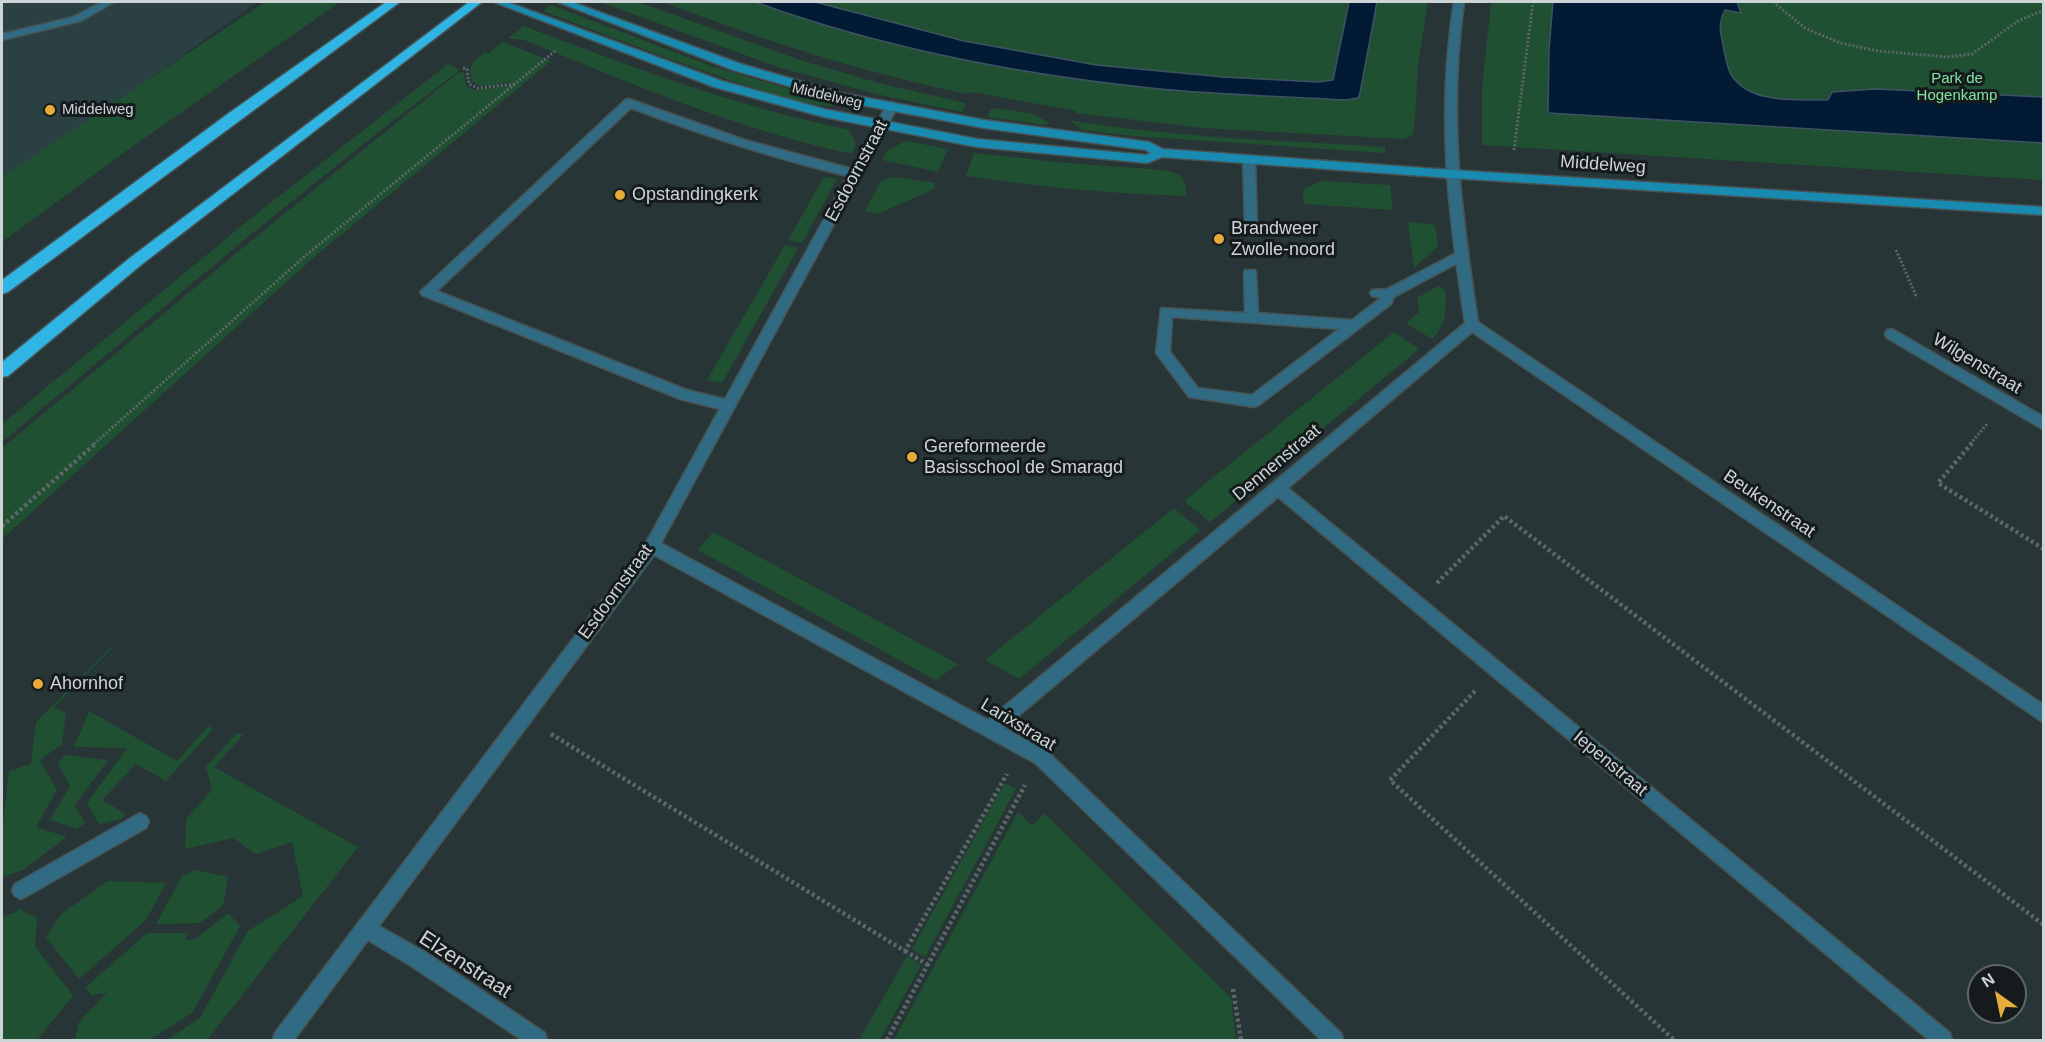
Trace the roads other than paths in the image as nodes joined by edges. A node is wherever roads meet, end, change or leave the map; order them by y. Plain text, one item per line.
1 (109, 2) edge
2 (394, 2) edge
3 (476, 2) edge
4 (499, 2) edge
5 (563, 2) edge
6 (1459, 2) edge
7 (2, 37) edge
8 (892, 106) junction
9 (882, 125) junction
10 (1161, 153) junction
11 (1249, 159) junction
12 (856, 174) junction
13 (1451, 174) junction
14 (2043, 211) edge
15 (1251, 225) dead end
16 (1462, 255) junction
17 (1250, 273) dead end
18 (2, 288) edge
19 (1252, 318) junction
20 (1352, 325) junction
21 (1472, 325) junction
22 (1892, 334) dead end
23 (2, 370) edge
24 (728, 405) junction
25 (2043, 424) edge
26 (1278, 488) junction
27 (652, 546) junction
28 (2043, 715) edge
29 (990, 729) junction
30 (141, 822) dead end
31 (21, 890) dead end
32 (365, 928) junction
33 (282, 1041) edge
34 (538, 1041) edge
35 (1335, 1041) edge
36 (1943, 1041) edge

1 - 7 street
2 - 18 highway
3 - 23 highway
4 - 9 main road, Middelweg
5 - 8 main road, Middelweg
6 - 13 street
8 - 9 street, Esdoornstraat
8 - 10 main road, Middelweg
9 - 10 main road, Middelweg
9 - 12 street, Esdoornstraat
10 - 11 main road, Middelweg
11 - 13 main road, Middelweg
11 - 15 street
12 - 24 street, Esdoornstraat
12 - 24 street
13 - 14 main road, Middelweg
13 - 16 street
16 - 20 street
16 - 21 street
17 - 19 street
19 - 20 street
19 - 20 street
21 - 26 street, Dennenstraat
21 - 28 street, Beukenstraat
22 - 25 street, Wilgenstraat
24 - 27 street, Esdoornstraat
26 - 29 street, Dennenstraat
26 - 36 street, Iepenstraat
27 - 29 street, Larixstraat
27 - 32 street, Esdoornstraat
29 - 35 street, Larixstraat
30 - 31 street
32 - 33 street, Esdoornstraat
32 - 34 street, Elzenstraat

